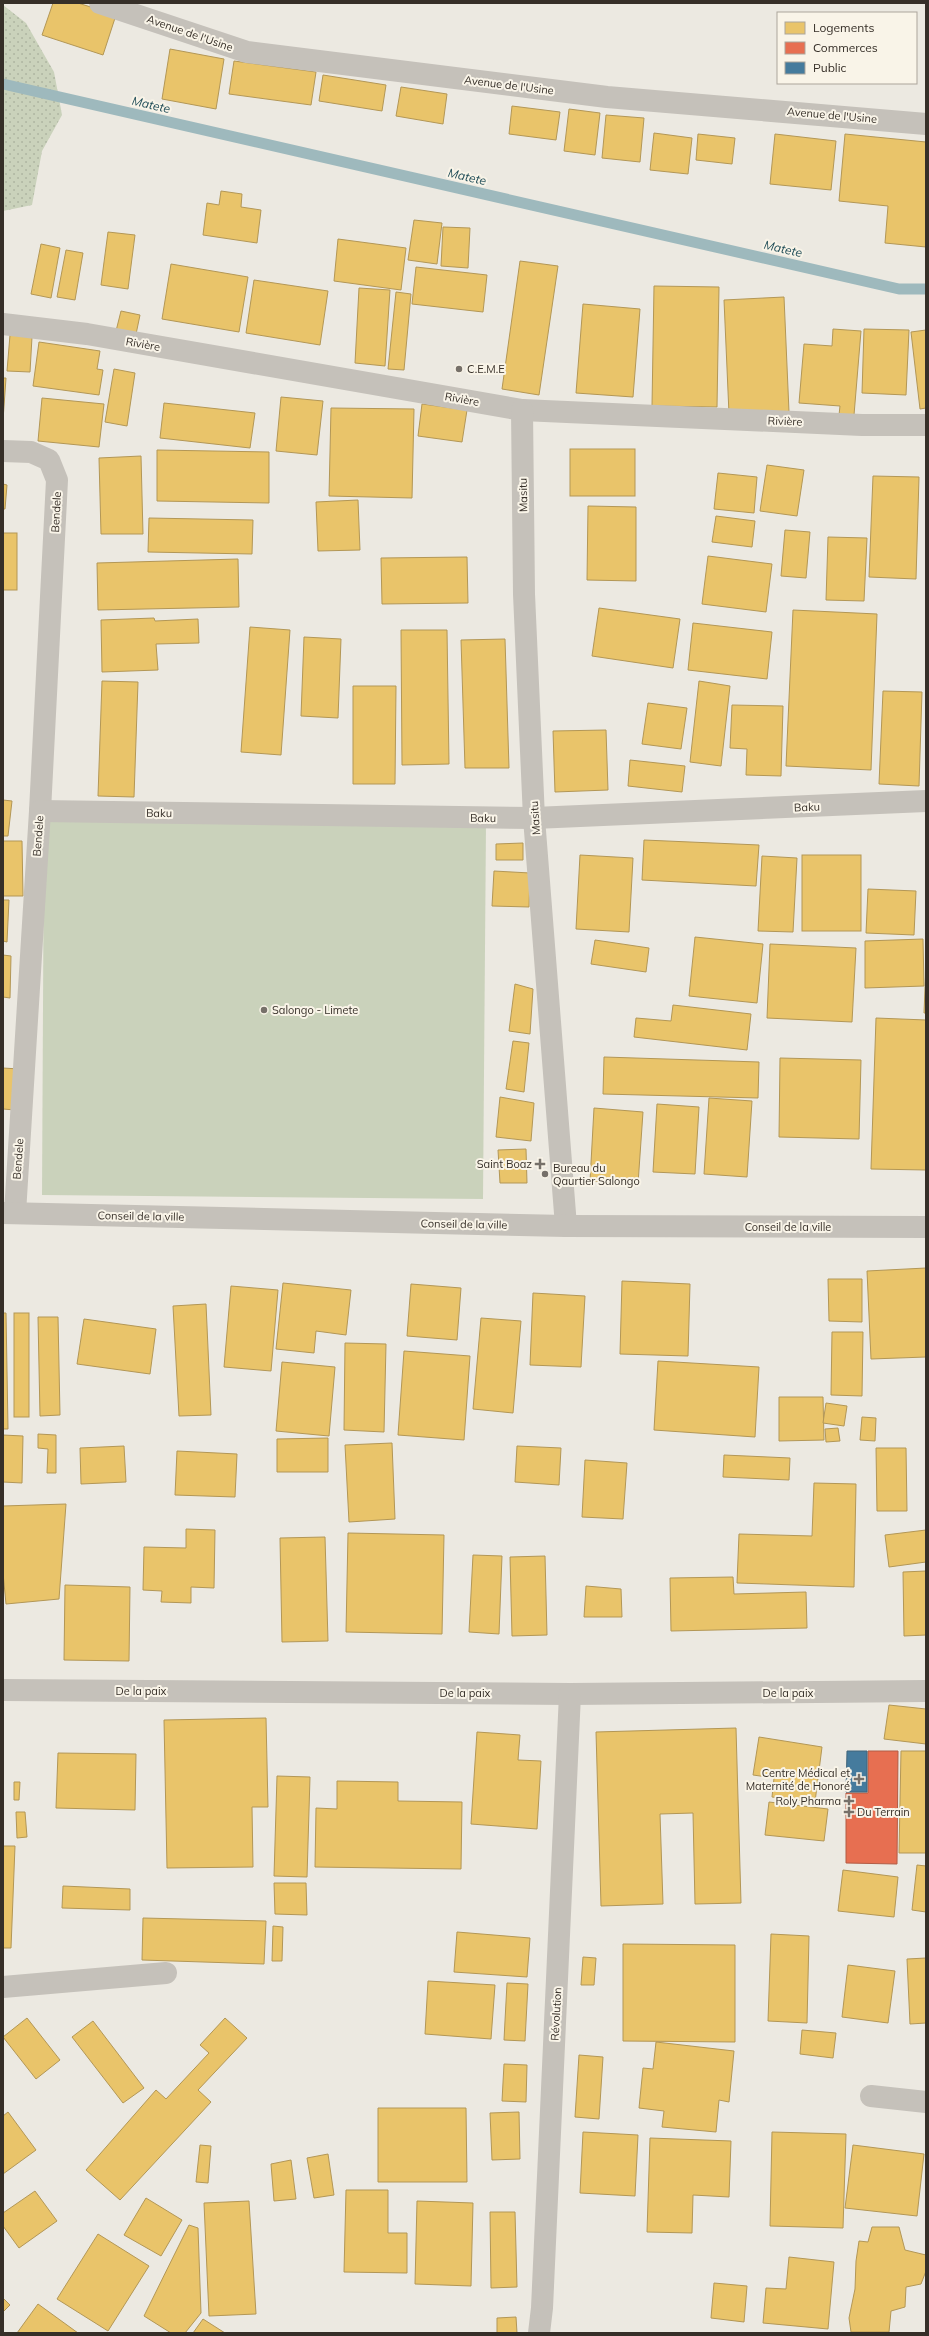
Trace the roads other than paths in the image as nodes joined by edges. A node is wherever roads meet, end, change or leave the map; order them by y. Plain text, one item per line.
1 (100, 3) edge
2 (926, 124) edge
3 (3, 324) edge
4 (522, 410) junction
5 (926, 425) edge
6 (3, 451) edge
7 (926, 801) edge
8 (40, 811) junction
9 (534, 818) junction
10 (9, 1213) edge
11 (566, 1226) junction
12 (926, 1227) edge
13 (3, 1690) edge
14 (926, 1691) edge
15 (570, 1694) junction
16 (166, 1974) dead end
17 (3, 1987) edge
18 (870, 2096) dead end
19 (926, 2102) edge
20 (538, 2333) edge

1 - 2 street, Avenue de l'Usine
3 - 4 street, Rivière
4 - 5 street, Rivière
4 - 9 street, Masitu
6 - 8 street, Bendele
7 - 9 street, Baku
8 - 9 street, Baku
8 - 10 street, Bendele
9 - 11 street, Masitu
10 - 11 street, Conseil de la ville
11 - 12 street, Conseil de la ville
13 - 15 street, De la paix
14 - 15 street, De la paix
15 - 20 street, Révolution
16 - 17 street
18 - 19 street

